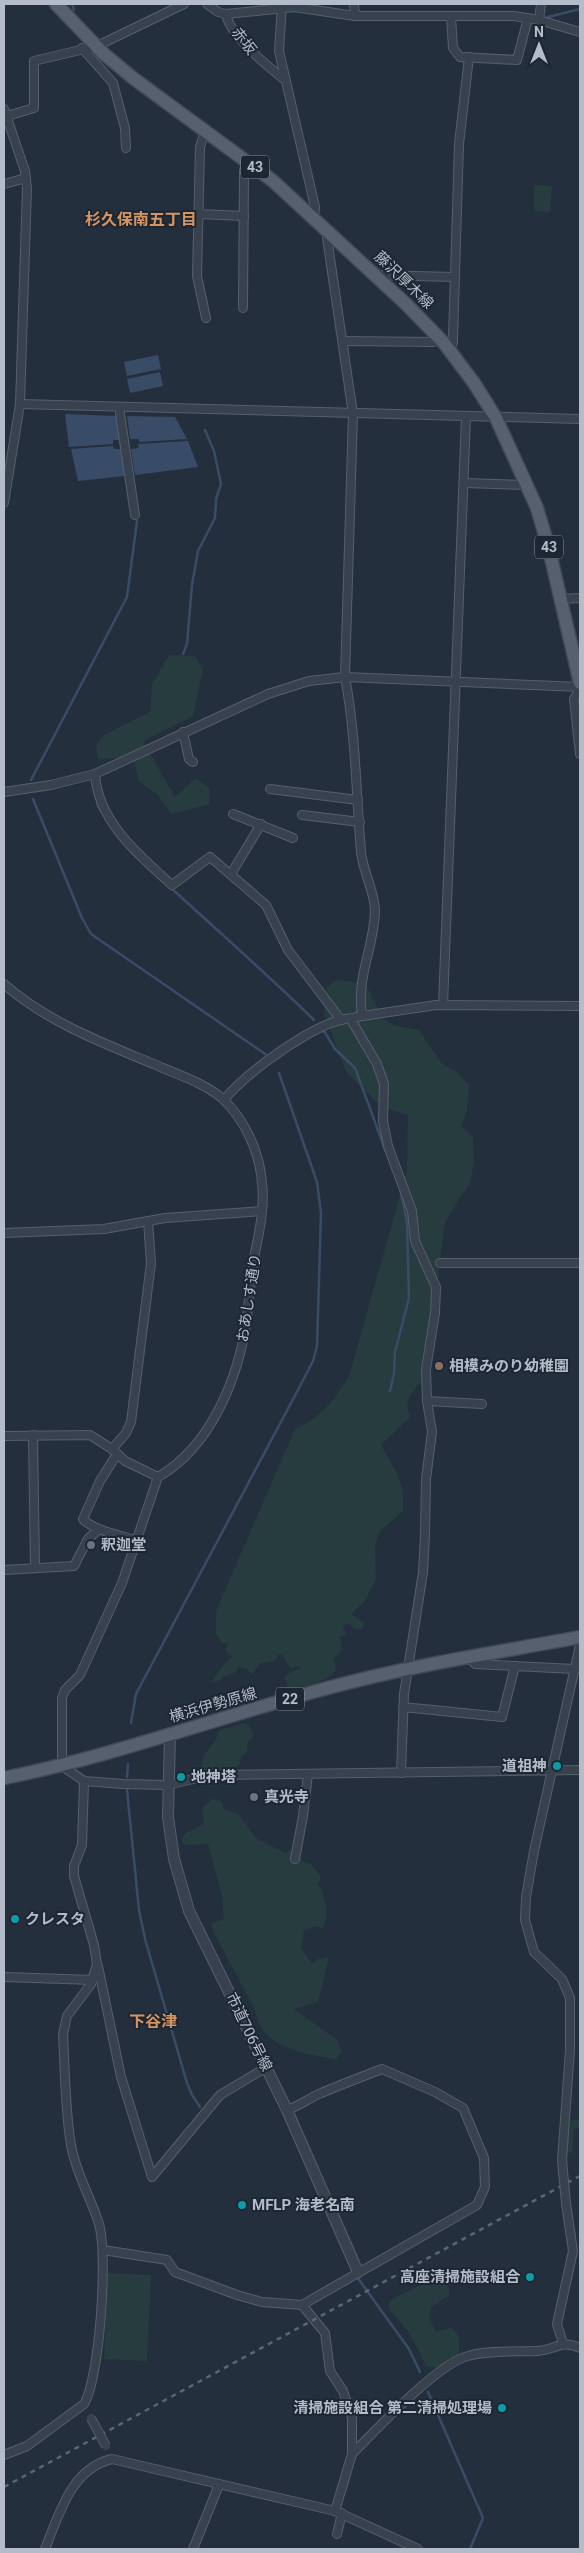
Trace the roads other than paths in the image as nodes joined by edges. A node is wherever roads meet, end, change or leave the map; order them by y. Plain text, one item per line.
1 (56, 4) edge
2 (184, 4) edge
3 (208, 4) edge
4 (354, 4) edge
5 (541, 4) edge
6 (282, 6) edge
7 (226, 14) junction
8 (354, 16) junction
9 (451, 17) junction
10 (528, 18) junction
11 (540, 20) junction
12 (580, 32) edge
13 (97, 46) junction
14 (82, 48) junction
15 (469, 57) junction
16 (284, 79) junction
17 (5, 113) edge
18 (205, 131) junction
19 (126, 148) dead end
20 (247, 160) junction
21 (26, 178) junction
22 (4, 184) edge
23 (198, 214) junction
24 (244, 216) junction
25 (314, 218) junction
26 (326, 229) junction
27 (375, 275) junction
28 (454, 277) junction
29 (243, 308) dead end
30 (206, 318) dead end
31 (343, 341) junction
32 (447, 343) junction
33 (20, 404) junction
34 (119, 407) junction
35 (354, 414) junction
36 (466, 417) junction
37 (496, 418) junction
38 (580, 420) edge
39 (465, 484) junction
40 (527, 485) junction
41 (4, 503) edge
42 (135, 516) dead end
43 (580, 598) edge
44 (560, 599) junction
45 (345, 678) junction
46 (457, 683) junction
47 (580, 683) edge
48 (580, 688) edge
49 (183, 732) junction
50 (580, 754) edge
51 (193, 762) dead end
52 (95, 774) junction
53 (270, 789) dead end
54 (4, 792) edge
55 (358, 800) junction
56 (233, 814) dead end
57 (302, 815) dead end
58 (360, 822) junction
59 (261, 824) junction
60 (293, 838) dead end
61 (231, 874) junction
62 (4, 984) edge
63 (443, 1005) junction
64 (580, 1006) edge
65 (362, 1016) junction
66 (350, 1018) junction
67 (341, 1020) junction
68 (224, 1100) junction
69 (262, 1211) junction
70 (148, 1220) junction
71 (4, 1233) edge
72 (440, 1263) dead end
73 (580, 1263) edge
74 (427, 1401) junction
75 (482, 1404) dead end
76 (33, 1435) junction
77 (4, 1436) edge
78 (114, 1451) junction
79 (158, 1477) junction
80 (99, 1529) junction
81 (138, 1541) junction
82 (35, 1568) junction
83 (4, 1570) edge
84 (580, 1637) edge
85 (580, 1645) edge
86 (468, 1657) junction
87 (515, 1666) junction
88 (407, 1668) junction
89 (575, 1669) junction
90 (403, 1706) junction
91 (170, 1734) junction
92 (62, 1766) junction
93 (580, 1770) edge
94 (551, 1771) junction
95 (401, 1773) junction
96 (308, 1774) junction
97 (4, 1778) edge
98 (84, 1780) junction
99 (167, 1785) junction
100 (295, 1859) dead end
101 (97, 1964) junction
102 (4, 1977) edge
103 (93, 1980) junction
104 (266, 2067) junction
105 (287, 2110) junction
106 (103, 2250) junction
107 (358, 2272) junction
108 (302, 2306) junction
109 (563, 2343) junction
110 (580, 2348) edge
111 (84, 2404) junction
112 (352, 2454) junction
113 (4, 2455) edge
114 (112, 2459) junction
115 (218, 2484) junction
116 (338, 2512) junction
117 (337, 2534) dead end
118 (45, 2549) edge
119 (192, 2549) edge
120 (418, 2549) edge

1 - 13 main road, 藤沢厚木線 / 43
2 - 13 street
3 - 7 street, 赤坂
4 - 8 street
5 - 11 street
6 - 7 street
6 - 8 street
6 - 16 street
7 - 16 street, 赤坂
8 - 9 street
9 - 10 street
9 - 15 street
10 - 11 street
10 - 15 street
11 - 12 street
13 - 14 street
13 - 18 main road, 藤沢厚木線 / 43
14 - 17 street
14 - 19 street
15 - 28 street
16 - 25 street
17 - 21 street
18 - 20 main road, 藤沢厚木線 / 43
18 - 23 street
20 - 24 street
20 - 25 main road, 藤沢厚木線 / 43
21 - 22 street
21 - 33 street
23 - 24 street
23 - 30 street
24 - 29 street
25 - 26 main road, 藤沢厚木線 / 43
26 - 27 main road, 藤沢厚木線 / 43
26 - 31 street
27 - 28 street
27 - 32 main road, 藤沢厚木線 / 43
28 - 32 street
31 - 32 street
31 - 35 street
32 - 37 main road, 藤沢厚木線 / 43
33 - 34 street
33 - 41 street
34 - 35 street
34 - 42 street
35 - 36 street
35 - 45 street
36 - 37 street
36 - 39 street
37 - 38 street
37 - 40 main road, 藤沢厚木線 / 43
39 - 40 street
39 - 46 street
40 - 44 main road, 藤沢厚木線 / 43
43 - 44 street
44 - 47 main road, 藤沢厚木線 / 43
45 - 46 street
45 - 49 street
45 - 55 street
46 - 48 street
46 - 63 street
48 - 50 street
49 - 51 street
49 - 52 street
52 - 54 street
52 - 61 street
53 - 55 street
55 - 58 street
56 - 59 street
57 - 58 street
58 - 65 street
59 - 60 street
59 - 61 street
61 - 67 street
62 - 68 street, おあしす通り
63 - 64 street
63 - 65 street
65 - 66 street
66 - 67 street
66 - 74 street
67 - 68 street
68 - 69 street, おあしす通り
69 - 70 street
69 - 79 street, おあしす通り
70 - 71 street
70 - 78 street
72 - 73 street
74 - 75 street
74 - 88 street
76 - 77 street
76 - 78 street
76 - 82 street
78 - 79 street
78 - 80 street
79 - 81 street
80 - 81 street
80 - 82 street
81 - 92 street
82 - 83 street
84 - 86 main road, 横浜伊勢原線 / 22
85 - 89 street
86 - 87 street
86 - 88 main road, 横浜伊勢原線 / 22
87 - 89 street
87 - 90 street
88 - 90 street
88 - 91 main road, 横浜伊勢原線 / 22
89 - 94 street
90 - 95 street
91 - 92 main road, 横浜伊勢原線 / 22
91 - 99 street, 市道706号線
92 - 97 main road, 横浜伊勢原線 / 22
92 - 98 street
93 - 94 street
94 - 95 street
94 - 109 street, bridge
95 - 96 street
96 - 99 street
96 - 100 street
98 - 99 street
98 - 101 street
99 - 104 street, 市道706号線
101 - 103 street
101 - 104 street
102 - 103 street
103 - 106 street
104 - 105 street, 市道706号線
105 - 107 street, 市道706号線
105 - 107 street
106 - 108 street
106 - 111 street
107 - 108 street
108 - 112 street
109 - 110 street
109 - 112 street
111 - 113 street
111 - 114 street, bridge
112 - 116 street
114 - 115 street
114 - 118 street
115 - 116 street
115 - 119 street
116 - 117 street
116 - 120 street

